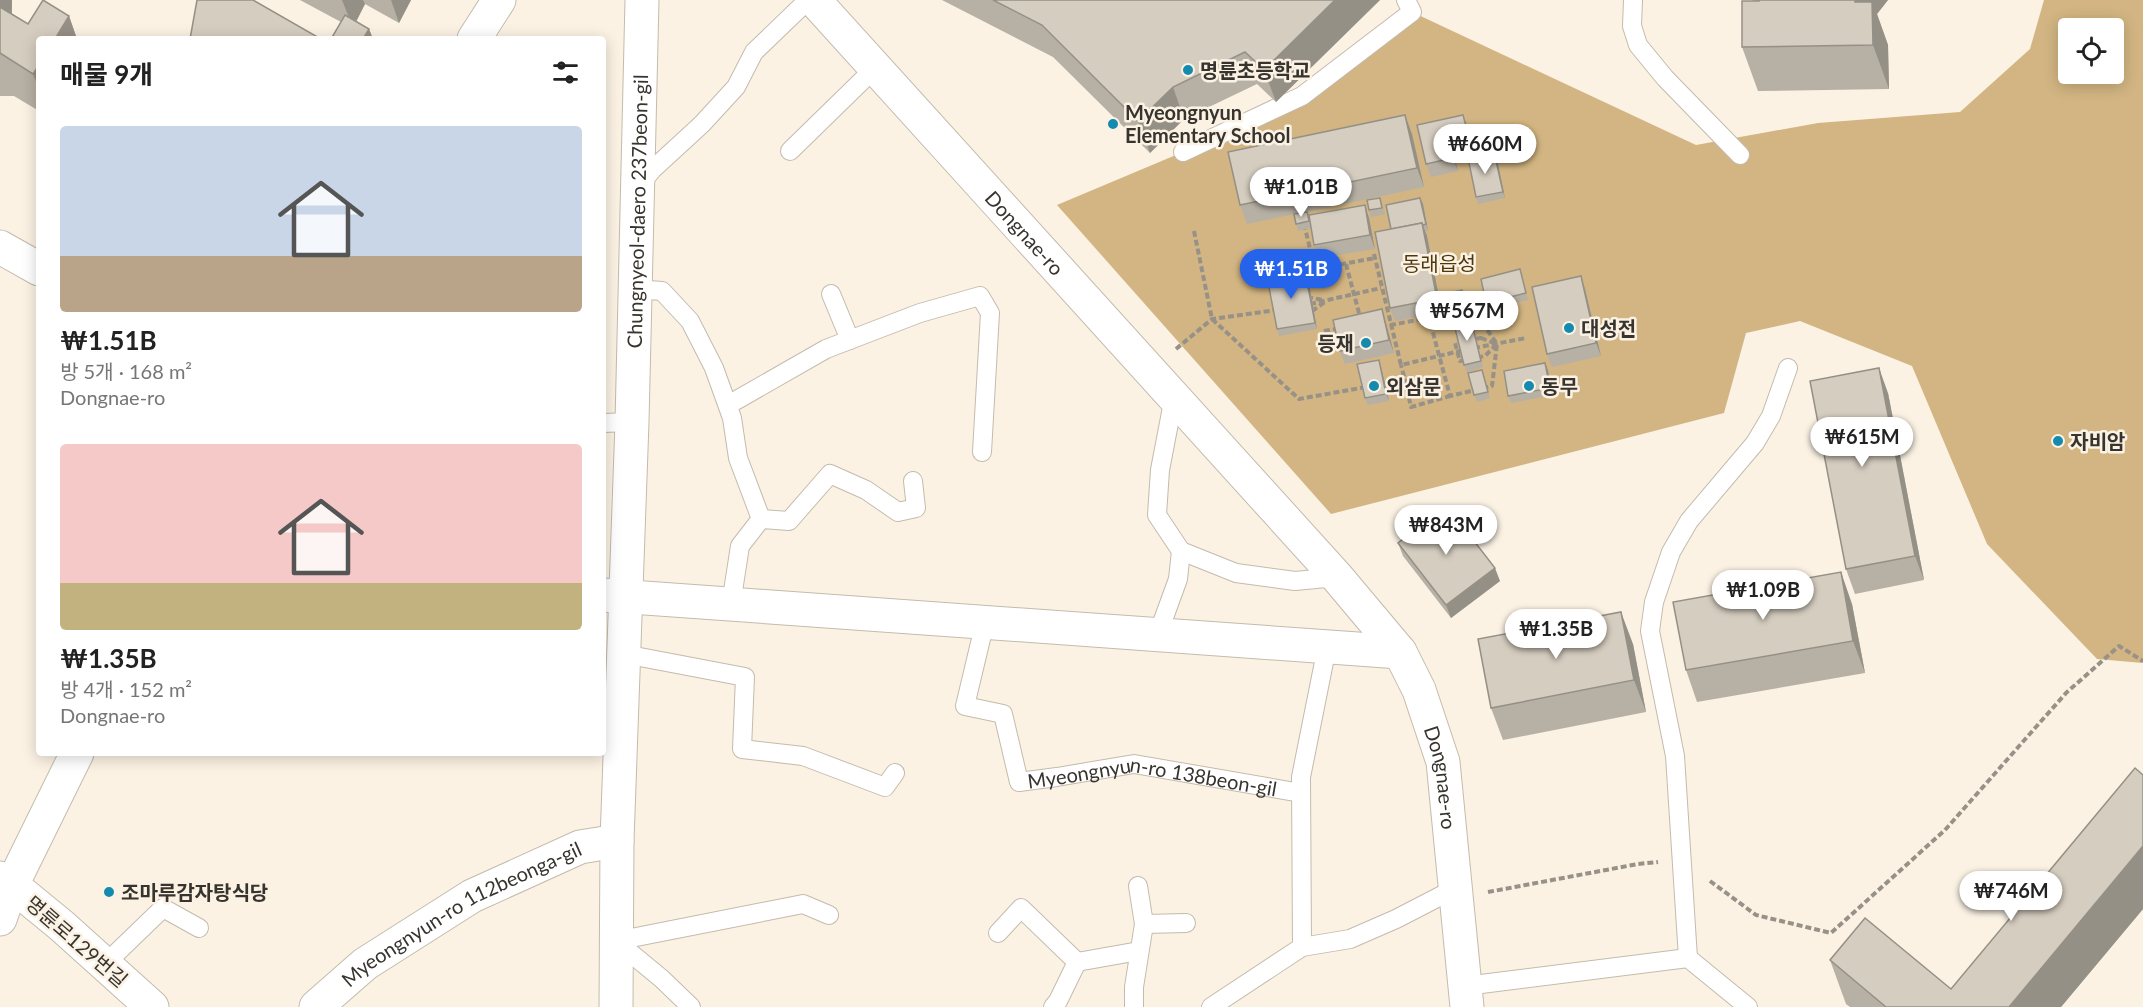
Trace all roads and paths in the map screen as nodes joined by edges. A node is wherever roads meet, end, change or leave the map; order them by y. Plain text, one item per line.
1 (500, 0) edge
2 (642, 0) edge
3 (808, 0) edge
4 (814, 0) edge
5 (1406, 0) edge
6 (1633, 0) edge
7 (476, 36) edge
8 (875, 68) junction
9 (790, 151) dead end
10 (1183, 152) dead end
11 (1740, 155) dead end
12 (638, 187) junction
13 (1302, 216) edge
14 (1194, 231) dead end
15 (0, 247) edge
16 (1346, 264) junction
17 (36, 267) edge
18 (1382, 288) junction
19 (636, 289) junction
20 (831, 294) dead end
21 (1354, 294) junction
22 (1303, 296) edge
23 (1326, 301) junction
24 (1305, 305) edge
25 (1271, 306) edge
26 (1283, 309) edge
27 (1261, 312) junction
28 (1304, 316) edge
29 (1279, 317) edge
30 (1429, 318) junction
31 (1212, 319) junction
32 (1361, 324) edge
33 (1390, 325) junction
34 (1343, 328) edge
35 (1324, 331) dead end
36 (1526, 338) dead end
37 (850, 340) junction
38 (1497, 344) junction
39 (1458, 352) junction
40 (1438, 356) junction
41 (1401, 364) junction
42 (1788, 368) dead end
43 (1150, 371) junction
44 (1380, 378) edge
45 (1405, 380) junction
46 (1365, 381) edge
47 (1395, 381) junction
48 (1382, 390) edge
49 (1351, 391) junction
50 (1368, 394) edge
51 (1450, 396) junction
52 (1174, 397) junction
53 (728, 405) junction
54 (618, 422) edge
55 (982, 452) dead end
56 (913, 481) dead end
57 (761, 519) junction
58 (1182, 550) junction
59 (1337, 577) junction
60 (615, 596) edge
61 (731, 604) junction
62 (985, 622) junction
63 (1158, 634) junction
64 (1325, 646) junction
65 (1400, 652) junction
66 (624, 654) junction
67 (2143, 661) edge
68 (75, 756) edge
69 (895, 773) dead end
70 (1301, 793) junction
71 (617, 841) junction
72 (1682, 861) junction
73 (6, 881) edge
74 (1138, 886) dead end
75 (1456, 888) junction
76 (829, 915) dead end
77 (0, 919) edge
78 (1186, 923) dead end
79 (1144, 924) junction
80 (199, 928) dead end
81 (998, 933) dead end
82 (616, 941) junction
83 (1302, 947) junction
84 (1139, 951) junction
85 (1688, 958) junction
86 (1077, 962) junction
87 (105, 964) junction
88 (1466, 997) edge
89 (152, 1007) edge
90 (316, 1007) edge
91 (615, 1007) edge
92 (691, 1007) edge
93 (1053, 1007) edge
94 (1134, 1007) edge
95 (1211, 1007) edge
96 (1748, 1007) edge

1 - 7 street
2 - 12 street, Chungnyeol-daero 237beon-gil
3 - 12 lane
4 - 8 street, Dongnae-ro
5 - 10 lane
6 - 11 lane
8 - 9 lane
8 - 43 street, Dongnae-ro
12 - 19 street, Chungnyeol-daero 237beon-gil
13 - 16 path
14 - 31 path
15 - 17 street
16 - 18 path
16 - 21 path
18 - 21 path
18 - 33 path
19 - 53 lane
19 - 54 street, Chungnyeol-daero 237beon-gil
20 - 37 lane
21 - 23 path
21 - 32 path
22 - 23 path
23 - 24 path
23 - 28 path
25 - 27 path
26 - 27 path
27 - 29 path
27 - 31 path
30 - 33 path
30 - 38 path
30 - 40 path
31 - 43 path
31 - 49 path
33 - 41 path
34 - 35 path
36 - 38 path
37 - 53 lane
37 - 55 lane
38 - 39 path
38 - 39 path
38 - 39 path
38 - 51 path
39 - 40 path
40 - 41 path
40 - 51 path
41 - 45 path
42 - 72 lane
43 - 52 street, Dongnae-ro
44 - 47 path
45 - 47 path
45 - 51 path
46 - 49 path
47 - 48 path
47 - 49 path
49 - 50 path
52 - 58 lane
52 - 59 street, Dongnae-ro
53 - 57 lane
54 - 60 street, Chungnyeol-daero 237beon-gil
56 - 57 lane
57 - 61 lane
58 - 59 lane
58 - 63 lane
59 - 65 street, Dongnae-ro
60 - 61 street
60 - 66 street, Chungnyeol-daero 237beon-gil
61 - 62 street
62 - 63 street
62 - 70 lane, Myeongnyun-ro 138beon-gil
63 - 64 street
64 - 65 street
64 - 70 lane
65 - 75 street, Dongnae-ro
66 - 69 lane
66 - 71 street, Chungnyeol-daero 237beon-gil
67 - 72 path
68 - 73 street
70 - 83 lane
71 - 82 street, Chungnyeol-daero 237beon-gil
71 - 90 street, Myeongnyun-ro 112beonga-gil
72 - 75 path
72 - 85 lane
73 - 77 street
73 - 87 street, 명륜로129번길
74 - 79 lane
75 - 83 lane
75 - 88 street, Dongnae-ro
76 - 82 lane
78 - 79 lane
79 - 84 lane
80 - 87 lane
81 - 86 lane
82 - 91 street, Chungnyeol-daero 237beon-gil
82 - 92 lane
83 - 95 lane
84 - 86 lane
84 - 94 lane
85 - 88 lane
85 - 96 lane
86 - 93 lane
87 - 89 street, 명륜로129번길

